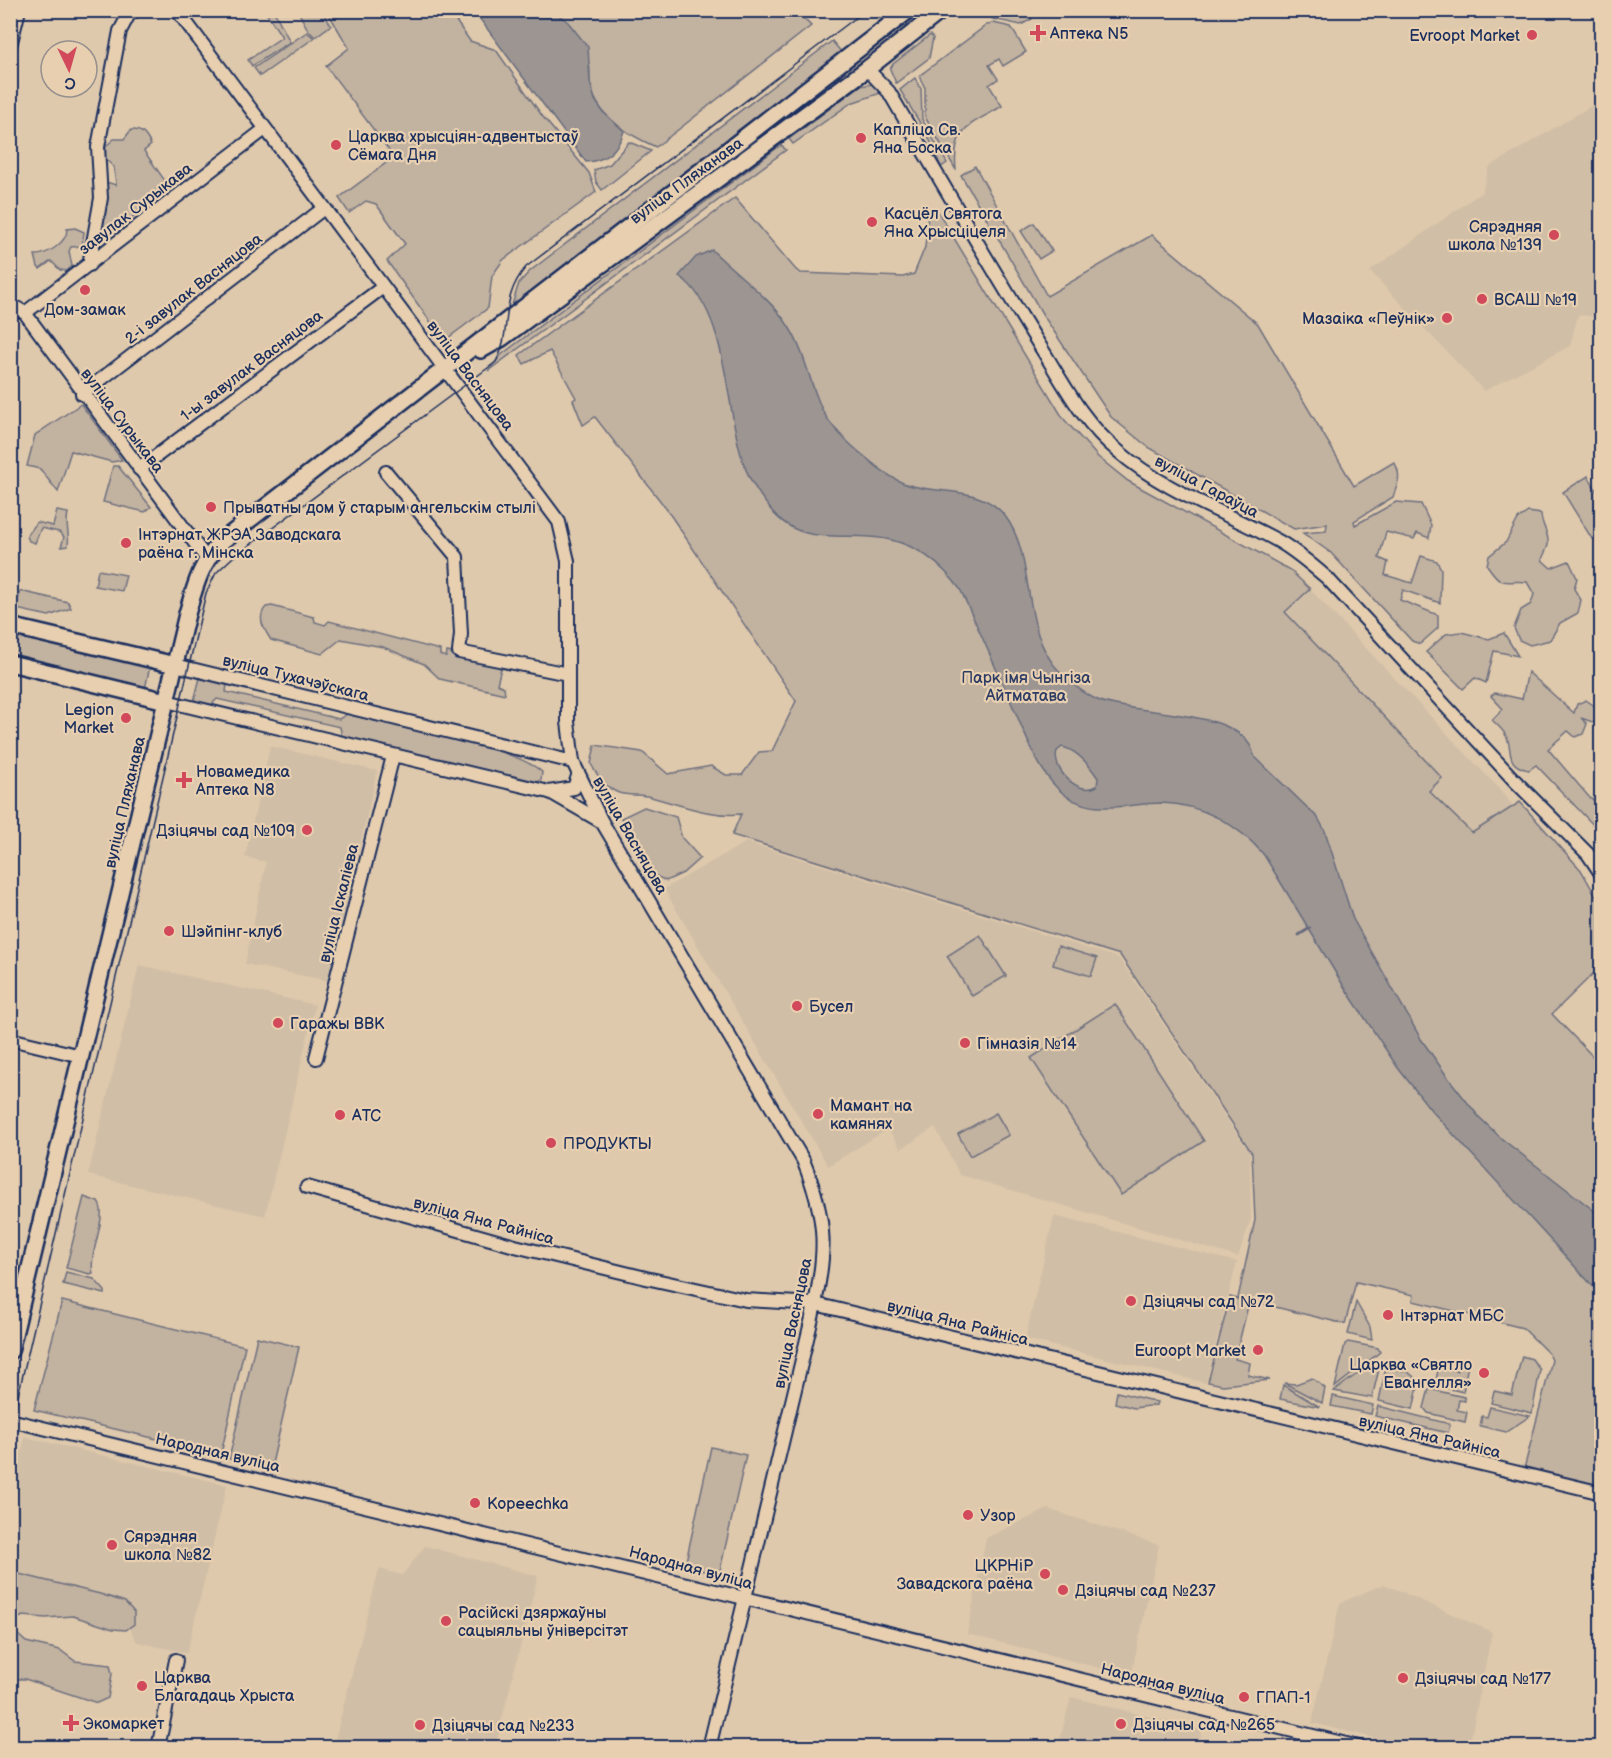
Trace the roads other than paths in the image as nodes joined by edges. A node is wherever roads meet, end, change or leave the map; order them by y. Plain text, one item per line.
1 (19, 10) edge
2 (135, 10) edge
3 (177, 10) edge
4 (909, 10) edge
5 (942, 10) edge
6 (10, 46) edge
7 (853, 55) junction
8 (867, 69) junction
9 (265, 129) junction
10 (324, 208) junction
11 (89, 265) junction
12 (383, 287) junction
13 (10, 304) edge
14 (25, 313) junction
15 (445, 370) junction
16 (82, 394) junction
17 (139, 469) junction
18 (386, 472) dead end
19 (206, 558) junction
20 (10, 626) edge
21 (10, 663) edge
22 (175, 665) junction
23 (568, 675) junction
24 (166, 701) junction
25 (393, 756) junction
26 (573, 762) junction
27 (578, 776) junction
28 (549, 792) junction
29 (602, 822) junction
30 (1602, 875) edge
31 (10, 1039) edge
32 (81, 1056) junction
33 (316, 1058) dead end
34 (307, 1187) dead end
35 (815, 1304) junction
36 (10, 1351) edge
37 (10, 1420) edge
38 (1602, 1493) edge
39 (744, 1598) junction
40 (176, 1660) dead end
41 (158, 1748) edge
42 (709, 1748) edge
43 (1363, 1748) edge

1 - 6 street
2 - 11 street
3 - 9 street, вуліца Васняцова
4 - 7 main road, вуліца Пляханава
5 - 8 main road, вуліца Пляханава
7 - 8 main road
7 - 15 main road, вуліца Пляханава
8 - 15 main road, вуліца Пляханава
8 - 30 street, вуліца Гараўца
9 - 10 street, вуліца Васняцова
9 - 11 street, завулак Сурыкава
10 - 12 street, вуліца Васняцова
10 - 16 street, 2-і завулак Васняцова
11 - 14 street, завулак Сурыкава
12 - 15 street, вуліца Васняцова
12 - 17 street, 1-ы завулак Васняцова
13 - 14 street, вуліца Сурыкава
14 - 16 street, вуліца Сурыкава
15 - 19 main road, вуліца Пляханава
15 - 23 street, вуліца Васняцова
16 - 17 street, вуліца Сурыкава
17 - 19 street, вуліца Сурыкава
18 - 23 street
19 - 22 main road, вуліца Пляханава
20 - 22 main road, вуліца Тухачэўскага
21 - 24 main road
22 - 24 main road, вуліца Пляханава
22 - 26 street, вуліца Тухачэўскага
23 - 26 street, вуліца Васняцова
24 - 25 street
24 - 32 main road, вуліца Пляханава
25 - 28 street
25 - 33 street, вуліца Іскаліева
26 - 27 street, вуліца Васняцова
27 - 28 street
27 - 29 street, вуліца Васняцова
28 - 29 street
29 - 35 street, вуліца Васняцова
31 - 32 street
32 - 36 main road, вуліца Пляханава
34 - 35 street, вуліца Яна Райніса
35 - 38 street, вуліца Яна Райніса
35 - 39 street, вуліца Васняцова
37 - 39 street, Народная вуліца
39 - 42 street, вуліца Васняцова
39 - 43 street, Народная вуліца
40 - 41 street

